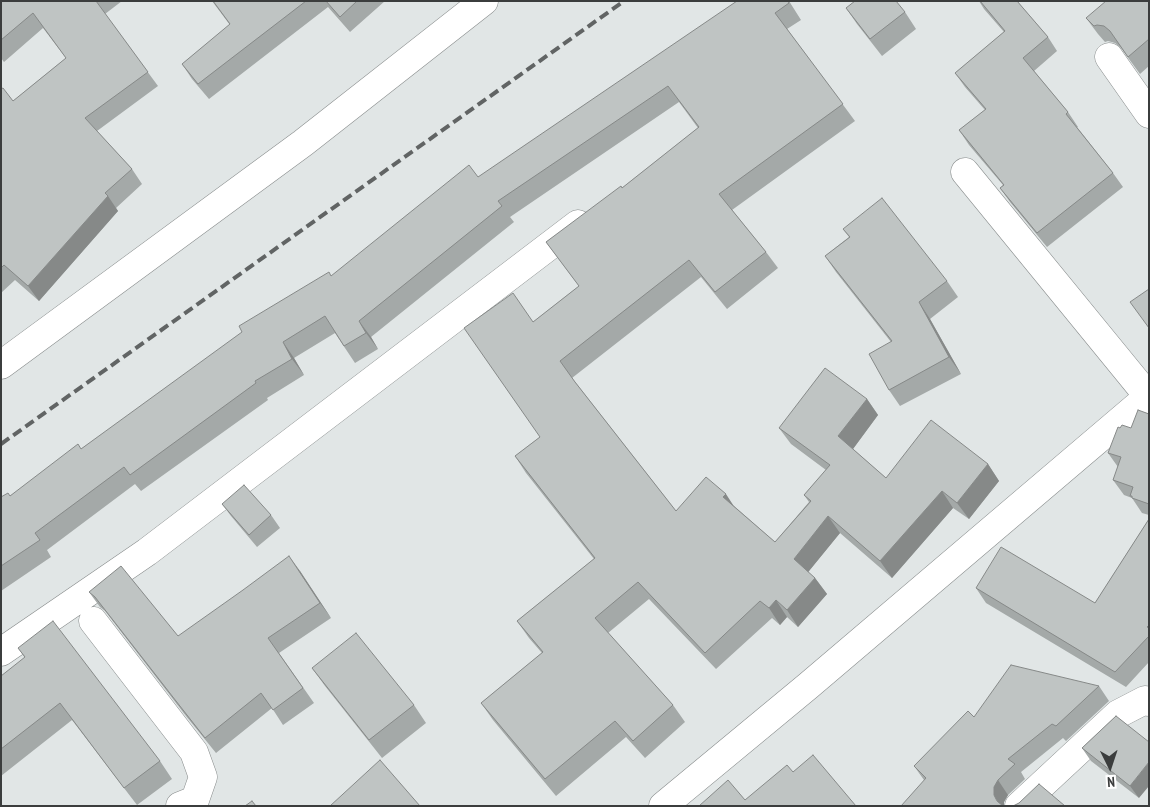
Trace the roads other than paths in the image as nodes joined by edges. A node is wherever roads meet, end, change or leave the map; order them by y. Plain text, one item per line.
1 (484, 1) edge
2 (1109, 57) dead end
3 (1149, 114) edge
4 (964, 172) dead end
5 (597, 209) edge
6 (1, 365) edge
7 (1149, 396) edge
8 (93, 621) dead end
9 (1, 652) edge
10 (1149, 702) edge
11 (180, 806) edge
12 (663, 806) edge
13 (1019, 806) edge

1 - 6 street
2 - 3 street
4 - 7 street
5 - 9 street
7 - 12 street
8 - 11 street
10 - 13 street

